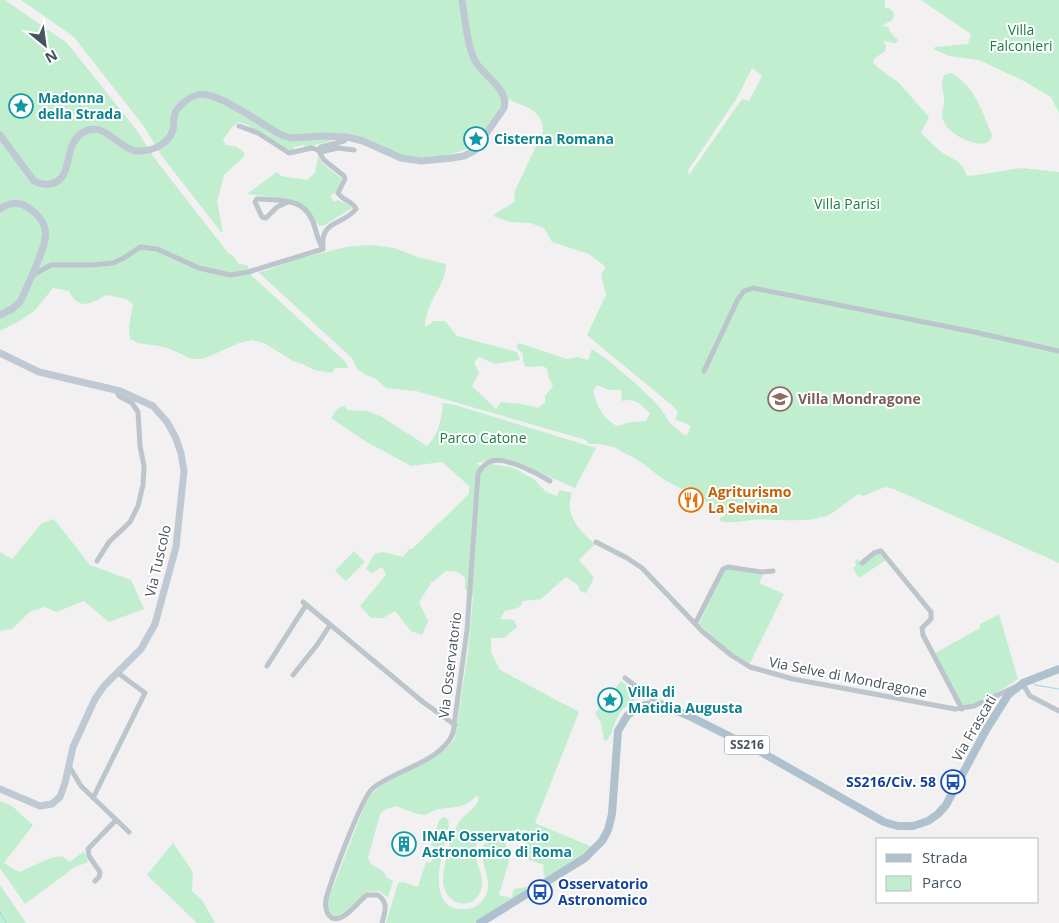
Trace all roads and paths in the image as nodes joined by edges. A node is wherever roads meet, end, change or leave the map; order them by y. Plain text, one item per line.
1 (462, 0) edge
2 (239, 126) dead end
3 (0, 135) edge
4 (346, 137) junction
5 (354, 150) dead end
6 (319, 151) junction
7 (288, 202) junction
8 (0, 209) edge
9 (323, 249) junction
10 (32, 276) junction
11 (0, 315) edge
12 (1059, 351) edge
13 (0, 353) edge
14 (704, 371) dead end
15 (116, 390) junction
16 (550, 481) dead end
17 (596, 542) dead end
18 (98, 561) dead end
19 (862, 563) dead end
20 (772, 571) dead end
21 (695, 624) junction
22 (330, 625) junction
23 (268, 666) dead end
24 (1059, 669) edge
25 (118, 673) junction
26 (293, 675) dead end
27 (625, 678) dead end
28 (1023, 682) junction
29 (660, 704) junction
30 (962, 709) junction
31 (1059, 711) edge
32 (455, 725) junction
33 (68, 763) junction
34 (0, 789) edge
35 (93, 798) junction
36 (116, 820) junction
37 (128, 832) dead end
38 (95, 881) dead end
39 (382, 923) edge
40 (480, 923) edge

1 - 4 street
2 - 6 street
3 - 4 street
4 - 6 street
5 - 6 street
6 - 9 street
7 - 7 street
7 - 9 street
8 - 10 street
9 - 10 street
10 - 11 street
12 - 14 street
13 - 15 street, Via Tuscolo
15 - 18 street
15 - 25 street, Via Tuscolo
16 - 32 street, Via Osservatorio
17 - 21 street, Via Selve di Mondragone
19 - 30 street, Via Selve di Mondragone
20 - 21 street
21 - 30 street, Via Selve di Mondragone
22 - 23 street
22 - 26 street
22 - 32 street
24 - 28 main road, Via Frascati / SS216
25 - 33 street, Via Tuscolo
25 - 35 street
27 - 29 street, Via Frascati
28 - 29 main road, Via Frascati / SS216
28 - 30 street, Via Selve di Mondragone
28 - 31 street
29 - 40 main road
32 - 39 street, Via Osservatorio
33 - 34 street, Via Tuscolo
33 - 35 street
35 - 36 street
36 - 37 street
36 - 38 street

